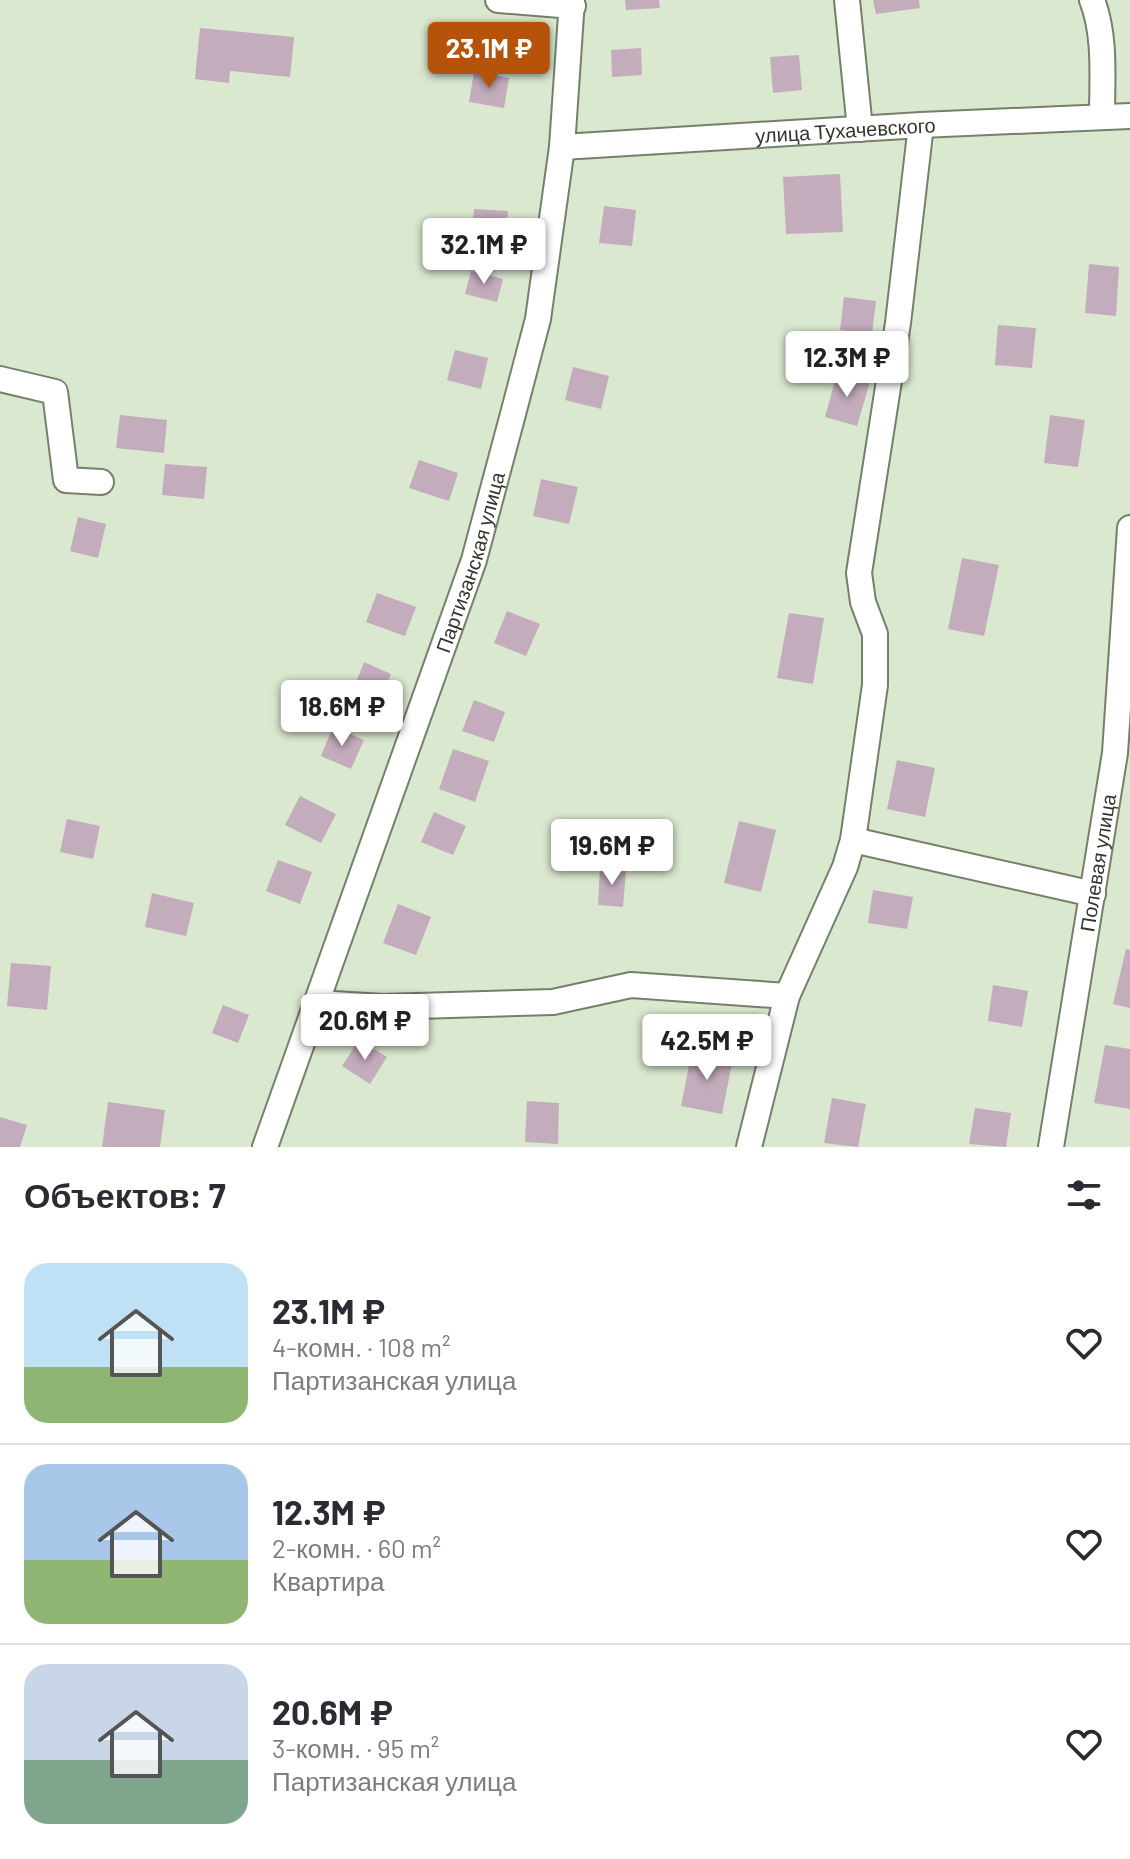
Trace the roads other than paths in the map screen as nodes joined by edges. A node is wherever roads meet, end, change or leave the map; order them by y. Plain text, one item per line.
1 (498, 0) edge
2 (847, 0) edge
3 (1092, 0) edge
4 (572, 3) edge
5 (1130, 116) edge
6 (1102, 117) junction
7 (921, 125) junction
8 (860, 129) junction
9 (562, 147) junction
10 (0, 379) edge
11 (101, 482) dead end
12 (1130, 528) edge
13 (1123, 752) edge
14 (853, 840) junction
15 (1093, 894) junction
16 (787, 996) junction
17 (317, 1003) junction
18 (265, 1147) edge
19 (749, 1147) edge
20 (1051, 1147) edge

1 - 4 street
2 - 8 street
3 - 6 street
4 - 9 street, Партизанская улица
5 - 6 street, улица Тухачевского
6 - 7 street, улица Тухачевского
7 - 8 street, улица Тухачевского
7 - 14 street
8 - 9 street, улица Тухачевского
9 - 17 street, Партизанская улица
10 - 11 street
12 - 13 street, Полевая улица
13 - 15 street, Полевая улица
14 - 15 street
14 - 16 street
15 - 20 street, Полевая улица
16 - 17 street
16 - 19 street
17 - 18 street, Партизанская улица

